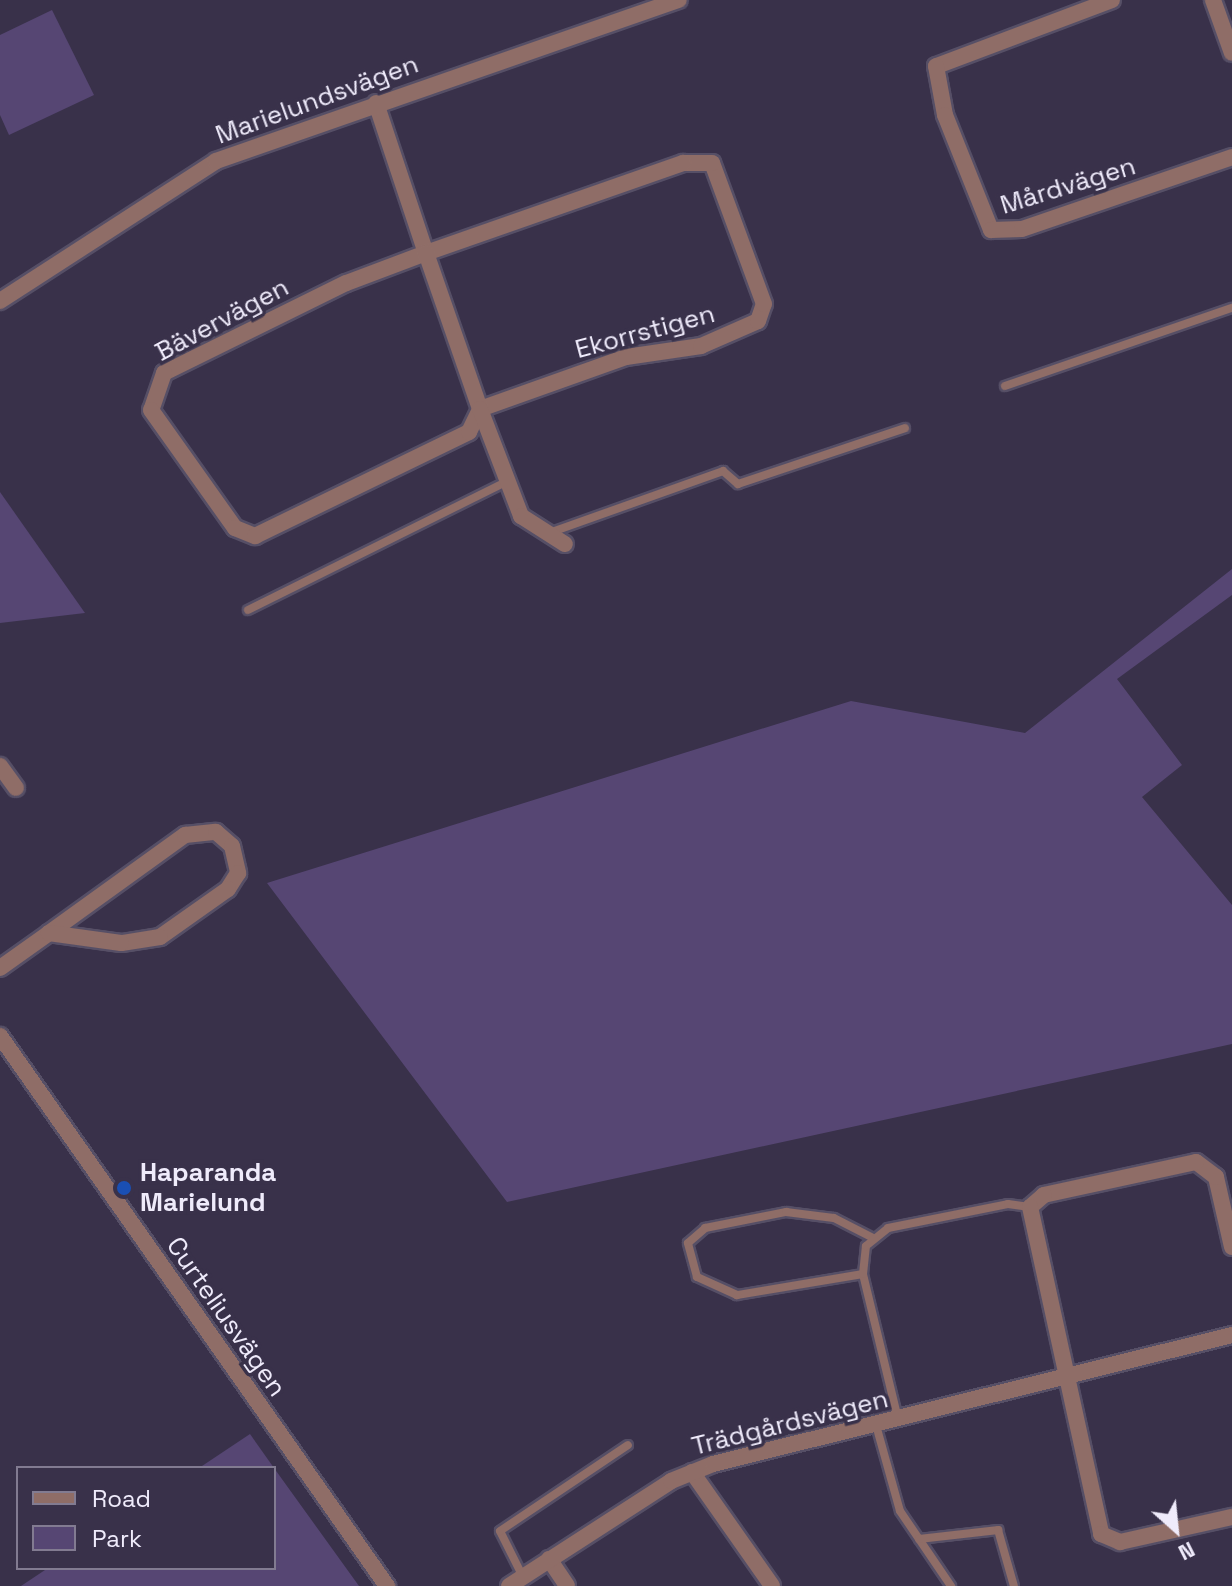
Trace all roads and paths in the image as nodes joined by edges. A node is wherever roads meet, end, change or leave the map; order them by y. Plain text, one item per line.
1 (679, 0) edge
2 (1112, 0) edge
3 (1213, 0) edge
4 (1232, 53) edge
5 (376, 103) junction
6 (1232, 157) edge
7 (426, 253) junction
8 (0, 301) edge
9 (1232, 308) edge
10 (1005, 386) dead end
11 (480, 409) junction
12 (905, 428) dead end
13 (508, 481) junction
14 (545, 535) junction
15 (565, 544) dead end
16 (248, 610) dead end
17 (0, 766) edge
18 (16, 788) dead end
19 (49, 933) junction
20 (0, 968) edge
21 (0, 1036) edge
22 (1030, 1207) junction
23 (873, 1238) junction
24 (1232, 1247) edge
25 (863, 1274) junction
26 (1232, 1335) edge
27 (1064, 1379) junction
28 (898, 1420) junction
29 (876, 1425) junction
30 (628, 1445) dead end
31 (692, 1472) junction
32 (1232, 1517) edge
33 (919, 1539) junction
34 (549, 1559) junction
35 (516, 1581) edge
36 (387, 1586) edge
37 (567, 1586) edge
38 (772, 1586) edge
39 (951, 1586) edge
40 (1014, 1586) edge

1 - 5 street, Marielundsvägen
2 - 6 street, Mårdvägen
3 - 4 street
5 - 7 street
5 - 8 street, Marielundsvägen
7 - 11 street
7 - 11 street, Bävervägen
7 - 11 street, Ekorrstigen
9 - 10 lane
11 - 13 street
12 - 14 lane
13 - 14 street
13 - 16 lane
14 - 15 street
17 - 18 street
19 - 19 street
19 - 20 street
21 - 36 street, Curteliusvägen
22 - 23 lane
22 - 24 street
22 - 27 street
23 - 25 lane
23 - 25 lane
25 - 28 lane
26 - 27 street, Trädgårdsvägen
27 - 28 street, Trädgårdsvägen
27 - 32 street
28 - 29 street, Trädgårdsvägen
29 - 31 street, Trädgårdsvägen
29 - 33 lane
30 - 35 lane
31 - 34 street, Trädgårdsvägen
31 - 38 street
33 - 39 lane
33 - 40 lane
34 - 35 street, Trädgårdsvägen
34 - 37 street

